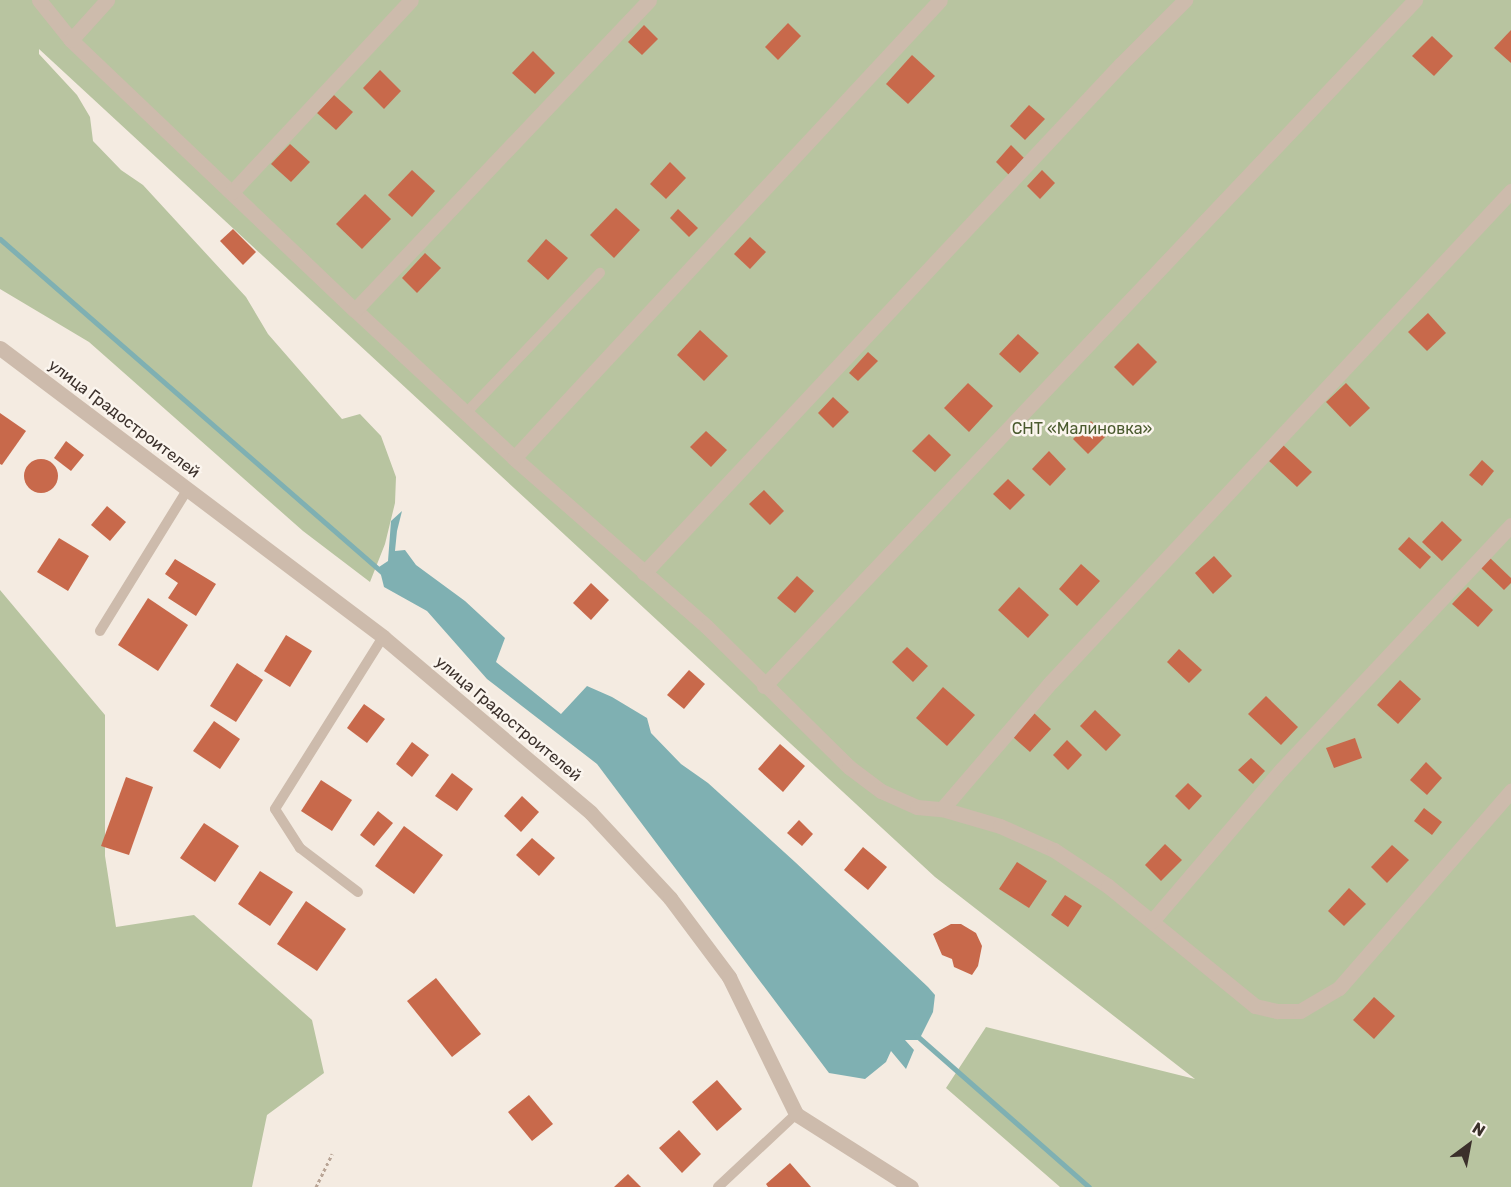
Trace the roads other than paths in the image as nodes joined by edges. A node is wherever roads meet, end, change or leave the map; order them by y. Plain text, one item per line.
1 (39, 0) edge
2 (107, 0) edge
3 (411, 0) edge
4 (649, 0) edge
5 (940, 0) edge
6 (1185, 0) edge
7 (1414, 0) edge
8 (71, 40) junction
9 (1511, 191) edge
10 (232, 192) junction
11 (600, 273) dead end
12 (356, 310) junction
13 (0, 348) edge
14 (466, 413) junction
15 (514, 458) junction
16 (188, 490) junction
17 (1511, 525) edge
18 (644, 573) junction
19 (100, 632) dead end
20 (383, 637) junction
21 (764, 686) junction
22 (1511, 790) edge
23 (942, 809) junction
24 (358, 892) dead end
25 (1152, 921) junction
26 (796, 1114) junction
27 (718, 1187) edge
28 (911, 1187) edge

1 - 8 street
2 - 8 street
3 - 10 street
4 - 12 street
5 - 15 street
6 - 18 street
7 - 21 street
8 - 10 street
9 - 23 street
10 - 12 street
11 - 14 lane
12 - 14 street
13 - 16 street, улица Градостроителей
14 - 15 street
15 - 18 street
16 - 19 lane
16 - 20 street, улица Градостроителей
17 - 25 street
18 - 21 street
20 - 24 lane
20 - 26 street, улица Градостроителей
21 - 23 street
22 - 25 street
23 - 25 street
26 - 27 lane
26 - 28 street

